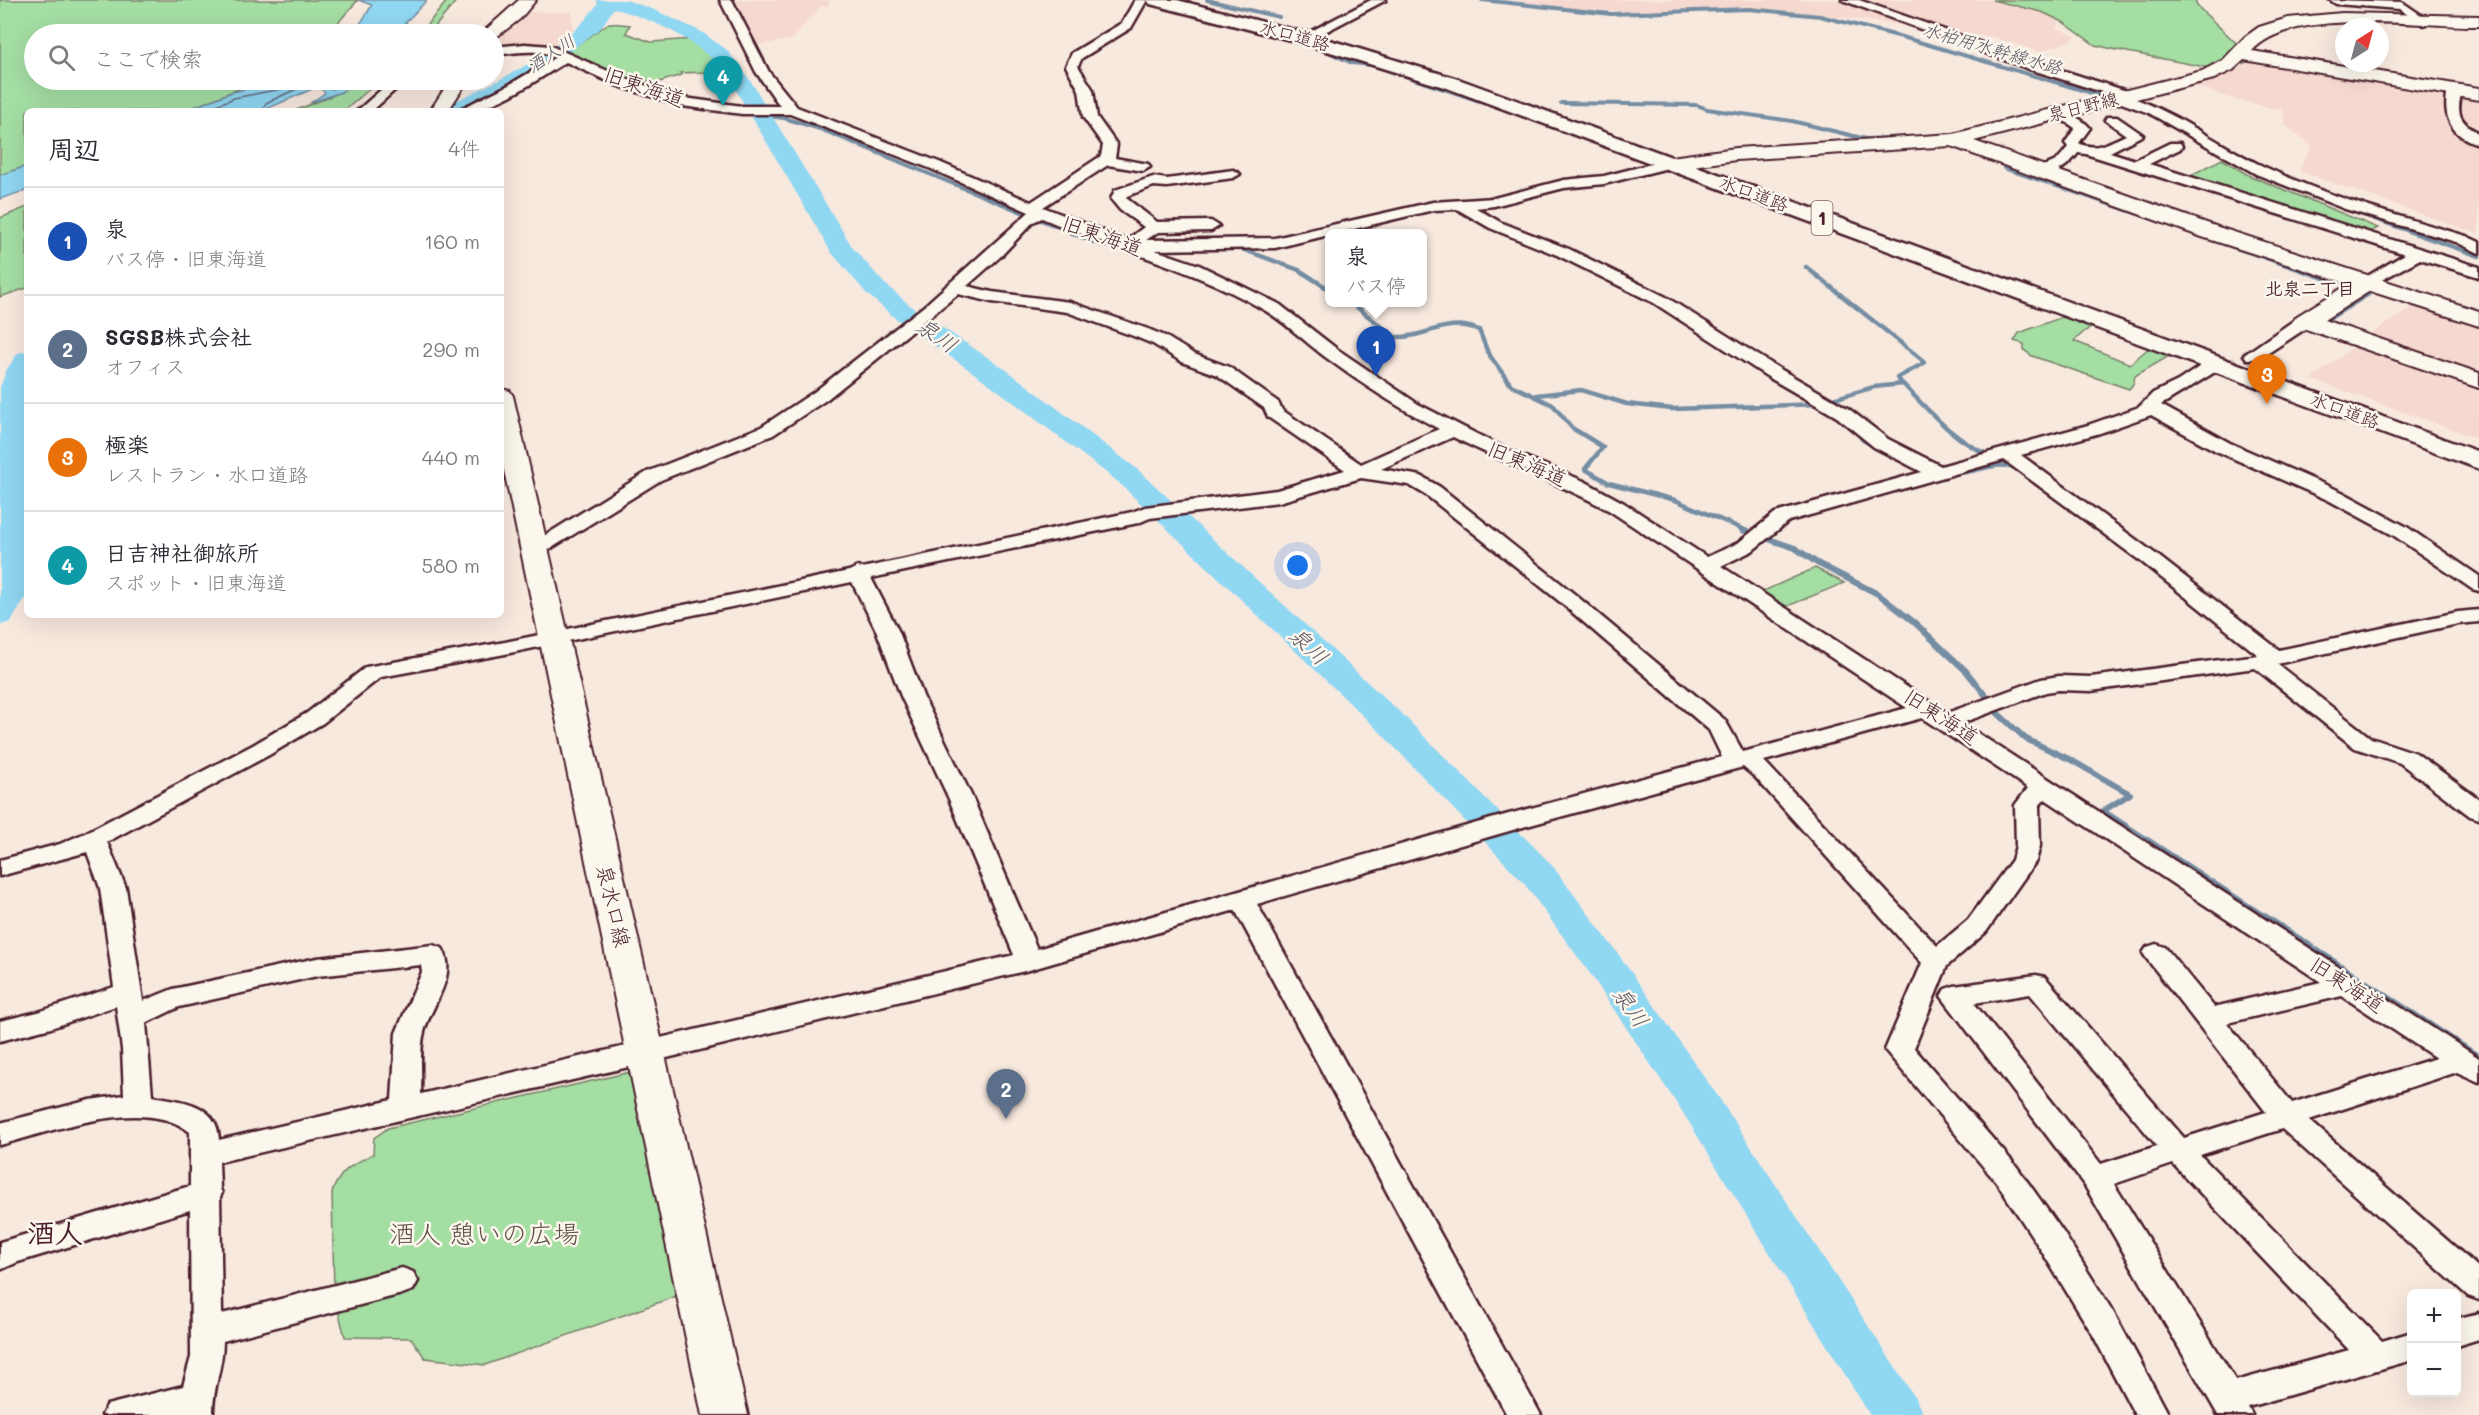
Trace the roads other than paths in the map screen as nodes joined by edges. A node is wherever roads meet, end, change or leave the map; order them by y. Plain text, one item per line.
1 (528, 0) edge
2 (726, 0) edge
3 (1141, 0) edge
4 (1156, 0) edge
5 (1187, 0) edge
6 (1380, 0) edge
7 (1848, 0) edge
8 (2336, 0) edge
9 (2402, 3) edge
10 (2424, 21) junction
11 (2479, 21) edge
12 (502, 24) edge
13 (1310, 35) junction
14 (504, 50) edge
15 (560, 53) junction
16 (2239, 54) junction
17 (388, 90) edge
18 (453, 90) edge
19 (2456, 90) junction
20 (2479, 94) edge
21 (2125, 97) junction
22 (367, 108) edge
23 (441, 108) edge
24 (470, 108) edge
25 (786, 110) junction
26 (2140, 112) dead end
27 (2054, 114) junction
28 (2112, 120) dead end
29 (2093, 136) dead end
30 (1953, 140) junction
31 (2479, 140) edge
32 (2118, 143) junction
33 (2175, 146) dead end
34 (2076, 148) junction
35 (2097, 153) junction
36 (2157, 155) junction
37 (1105, 160) junction
38 (1693, 161) junction
39 (1671, 163) junction
40 (2136, 165) junction
41 (1143, 166) dead end
42 (2038, 172) junction
43 (1233, 174) dead end
44 (1459, 204) junction
45 (1033, 214) junction
46 (1155, 226) junction
47 (1211, 226) dead end
48 (1334, 229) edge
49 (1325, 231) edge
50 (1129, 246) junction
51 (2479, 248) edge
52 (2418, 253) junction
53 (2479, 261) edge
54 (2479, 272) edge
55 (2367, 283) junction
56 (955, 288) junction
57 (2479, 319) edge
58 (2305, 321) junction
59 (2253, 355) tunnel mouth
60 (2221, 368) junction
61 (2479, 381) edge
62 (504, 410) edge
63 (2150, 410) junction
64 (1453, 430) junction
65 (2479, 448) edge
66 (2006, 453) junction
67 (2479, 461) edge
68 (1360, 472) junction
69 (1939, 473) junction
70 (535, 550) junction
71 (1707, 565) junction
72 (858, 573) junction
73 (2479, 585) edge
74 (2479, 616) edge
75 (554, 637) junction
76 (2267, 660) junction
77 (1937, 715) junction
78 (1742, 760) junction
79 (2043, 785) junction
80 (2479, 811) edge
81 (93, 839) junction
82 (0, 868) edge
83 (1242, 900) junction
84 (2156, 953) dead end
85 (1029, 961) junction
86 (1936, 961) junction
87 (2347, 985) junction
88 (128, 992) junction
89 (2208, 1018) junction
90 (132, 1019) junction
91 (0, 1031) edge
92 (646, 1053) junction
93 (2470, 1066) edge
94 (138, 1104) junction
95 (406, 1108) junction
96 (2286, 1116) junction
97 (0, 1134) edge
98 (2178, 1151) junction
99 (206, 1154) junction
100 (2095, 1178) junction
101 (207, 1193) junction
102 (0, 1257) edge
103 (402, 1281) dead end
104 (2479, 1287) edge
105 (2479, 1326) edge
106 (207, 1332) junction
107 (2461, 1332) edge
108 (2407, 1347) edge
109 (2376, 1356) junction
110 (196, 1406) edge
111 (2231, 1406) edge
112 (118, 1415) edge
113 (725, 1415) edge
114 (1524, 1415) edge
115 (2152, 1415) edge

1 - 12 main road
2 - 25 street
3 - 37 street
4 - 13 highway, 水口道路 / 1
5 - 13 highway, 水口道路 / 1
6 - 13 street
7 - 21 street
8 - 9 street
9 - 10 street
10 - 11 main road, 泉日野線
10 - 16 main road, 泉日野線
13 - 38 highway, 水口道路 / 1
13 - 39 highway, 水口道路 / 1
14 - 15 street, 旧東海道
15 - 24 street
15 - 25 street, 旧東海道
16 - 19 main road
16 - 21 main road, 泉日野線
17 - 22 street
18 - 23 main road
19 - 20 main road
19 - 31 street
21 - 27 main road, 泉日野線
21 - 51 street
25 - 45 street, 旧東海道
26 - 53 street
27 - 30 main road, 泉日野線
27 - 34 street
28 - 32 street
29 - 32 street
30 - 38 main road, 泉日野線
30 - 42 main road
32 - 35 street
32 - 36 street
33 - 36 street
34 - 35 street
34 - 42 street
35 - 40 street
36 - 40 street
37 - 41 street
37 - 45 street
38 - 39 main road, 泉日野線
38 - 65 highway, 水口道路 / 1
39 - 44 street
39 - 60 highway, 水口道路 / 1
40 - 52 street
42 - 55 main road
43 - 46 street
44 - 48 street
44 - 69 street
45 - 50 street, 旧東海道
45 - 56 street
46 - 47 street
46 - 50 street
49 - 50 street
50 - 64 street, 旧東海道
52 - 54 street
52 - 55 street
55 - 57 main road
55 - 58 main road
56 - 68 street
56 - 70 street
58 - 59 street
58 - 61 main road
60 - 63 street
60 - 67 highway, 水口道路 / 1
62 - 70 main road, 泉水口線
63 - 66 street
63 - 73 street
64 - 68 street
64 - 71 street, 旧東海道
66 - 69 street
66 - 76 street
68 - 72 street
68 - 78 street
69 - 71 street
70 - 75 main road, 泉水口線
71 - 77 street, 旧東海道
72 - 75 street
72 - 85 street
74 - 76 street
75 - 81 street
75 - 92 main road, 泉水口線
76 - 77 street
76 - 80 street
77 - 78 street
77 - 79 street, 旧東海道
78 - 83 street
78 - 86 street
79 - 86 street
79 - 87 street, 旧東海道
81 - 82 street
81 - 88 street
83 - 85 street
83 - 114 street
84 - 89 street
85 - 92 street
86 - 115 street
87 - 89 street
87 - 93 street, 旧東海道
88 - 90 street
88 - 91 street
89 - 96 street
90 - 94 street
90 - 95 street
92 - 95 street
92 - 113 main road, 泉水口線
93 - 96 street
94 - 97 street
94 - 99 street
95 - 99 street
96 - 98 street
96 - 104 street
98 - 100 street
98 - 100 street
98 - 109 street
99 - 101 street
100 - 111 street
101 - 102 street
101 - 106 street
103 - 106 street
105 - 107 street
106 - 110 street
108 - 109 street
109 - 111 street
110 - 112 street

